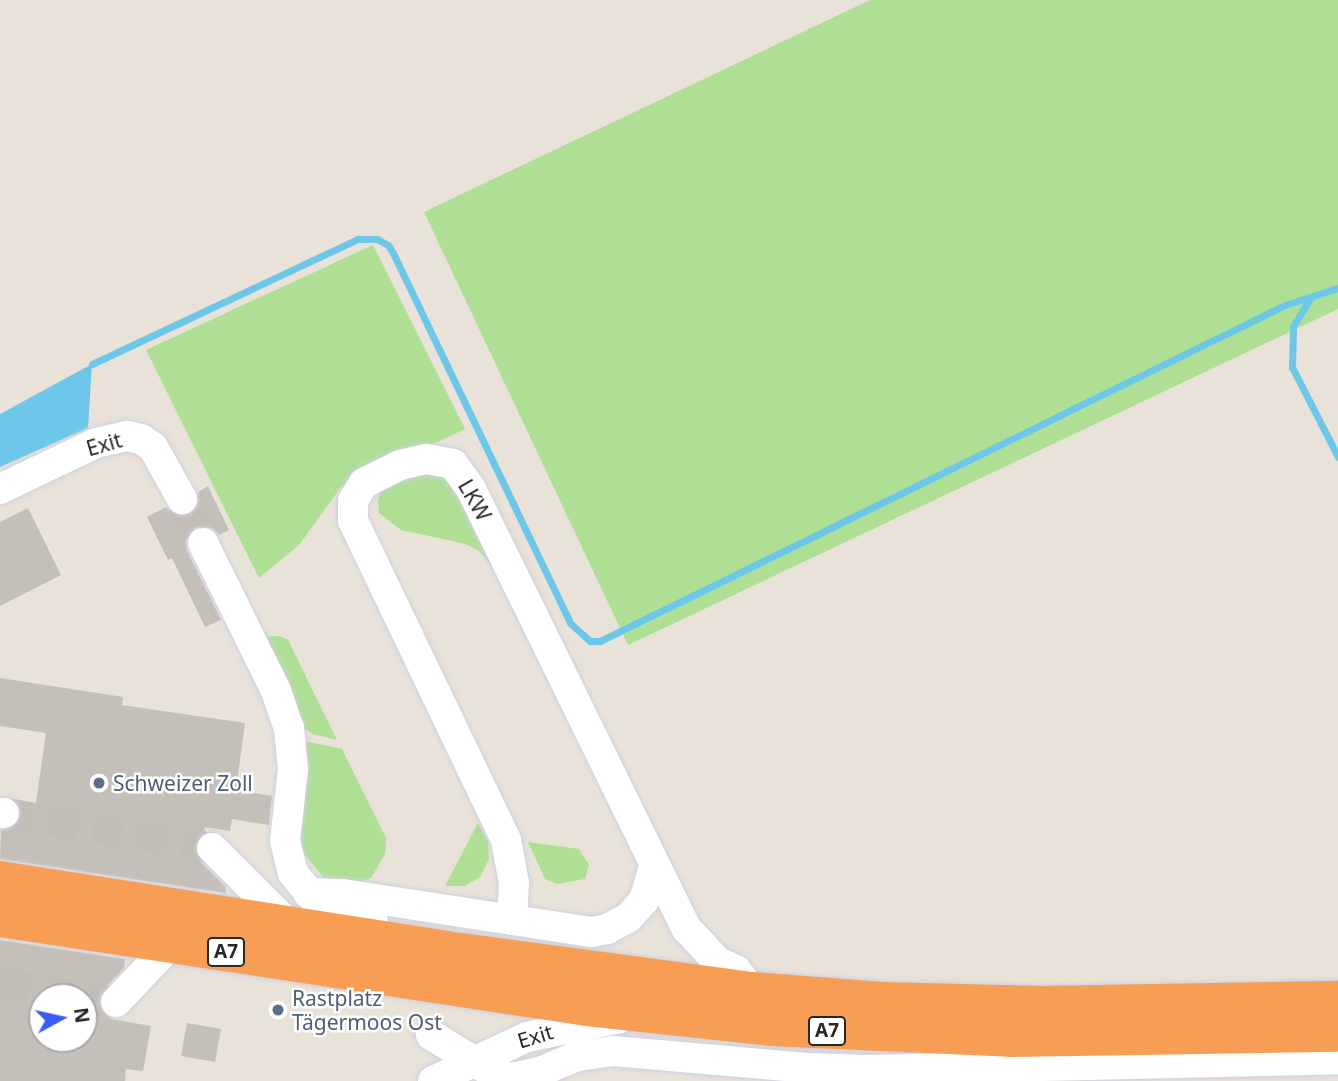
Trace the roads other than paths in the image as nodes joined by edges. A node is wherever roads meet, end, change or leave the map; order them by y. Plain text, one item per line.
1 (0, 489) edge
2 (182, 499) tunnel mouth
3 (203, 543) tunnel mouth
4 (212, 848) tunnel mouth
5 (655, 865) junction
6 (0, 880) edge
7 (308, 893) junction
8 (0, 918) edge
9 (512, 920) junction
10 (290, 926) junction
11 (172, 943) junction
12 (445, 950) junction
13 (752, 991) junction
14 (1338, 1000) edge
15 (116, 1002) dead end
16 (644, 1014) junction
17 (1338, 1033) edge
18 (431, 1035) dead end
19 (1338, 1059) edge
20 (474, 1061) junction
21 (433, 1081) edge

1 - 2 lane, Exit
3 - 7 lane
4 - 10 lane
5 - 9 lane
5 - 9 lane, LKW
5 - 13 lane, LKW
6 - 10 highway, A7
7 - 9 lane
7 - 12 lane
8 - 11 highway, A7
10 - 12 highway, A7
11 - 15 lane
11 - 16 highway, A7
12 - 13 highway, A7
13 - 14 highway, A7
16 - 17 highway, A7
16 - 20 lane, Exit
18 - 20 lane
19 - 20 lane
20 - 21 lane, Exit

